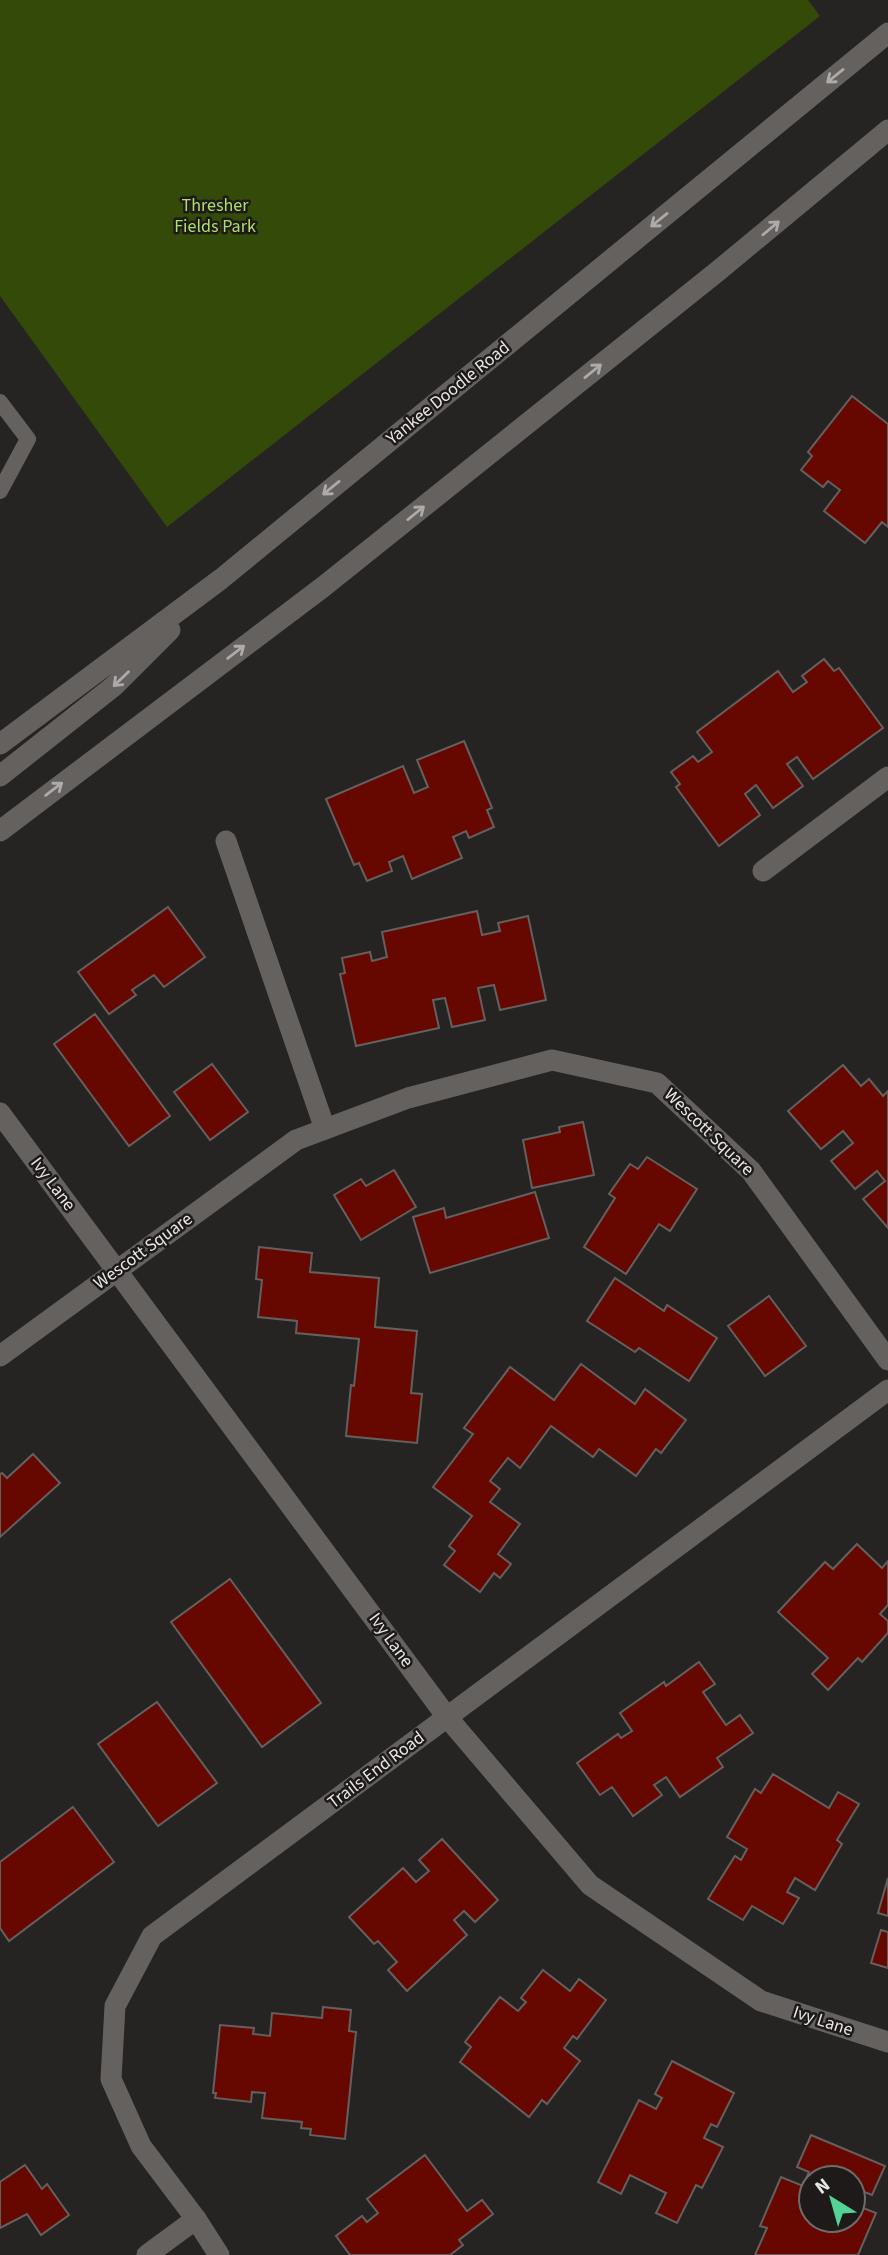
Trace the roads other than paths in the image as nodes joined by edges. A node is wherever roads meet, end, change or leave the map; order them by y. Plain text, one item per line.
1 (888, 33) edge
2 (888, 130) edge
3 (0, 402) edge
4 (0, 491) edge
5 (221, 579) junction
6 (0, 744) edge
7 (0, 776) edge
8 (888, 778) edge
9 (0, 831) edge
10 (226, 841) dead end
11 (763, 872) dead end
12 (0, 1113) edge
13 (325, 1129) junction
14 (117, 1269) junction
15 (0, 1356) edge
16 (888, 1360) edge
17 (885, 1399) edge
18 (447, 1717) junction
19 (888, 2042) edge
20 (195, 2219) junction
21 (147, 2255) edge
22 (219, 2255) edge

1 -> 5 street, Yankee Doodle Road
9 -> 2 street
3 - 4 lane
5 - 6 street, Yankee Doodle Road
5 -> 7 street
8 - 11 street
10 - 13 street
12 - 14 street, Ivy Lane
13 - 14 street, Wescott Square
13 - 16 street, Wescott Square
14 - 15 street, Wescott Square
14 - 18 street, Ivy Lane
17 - 18 street, Trails End Road
18 - 19 street, Ivy Lane
18 - 20 street, Trails End Road
20 - 21 street
20 - 22 street, Trails End Road

